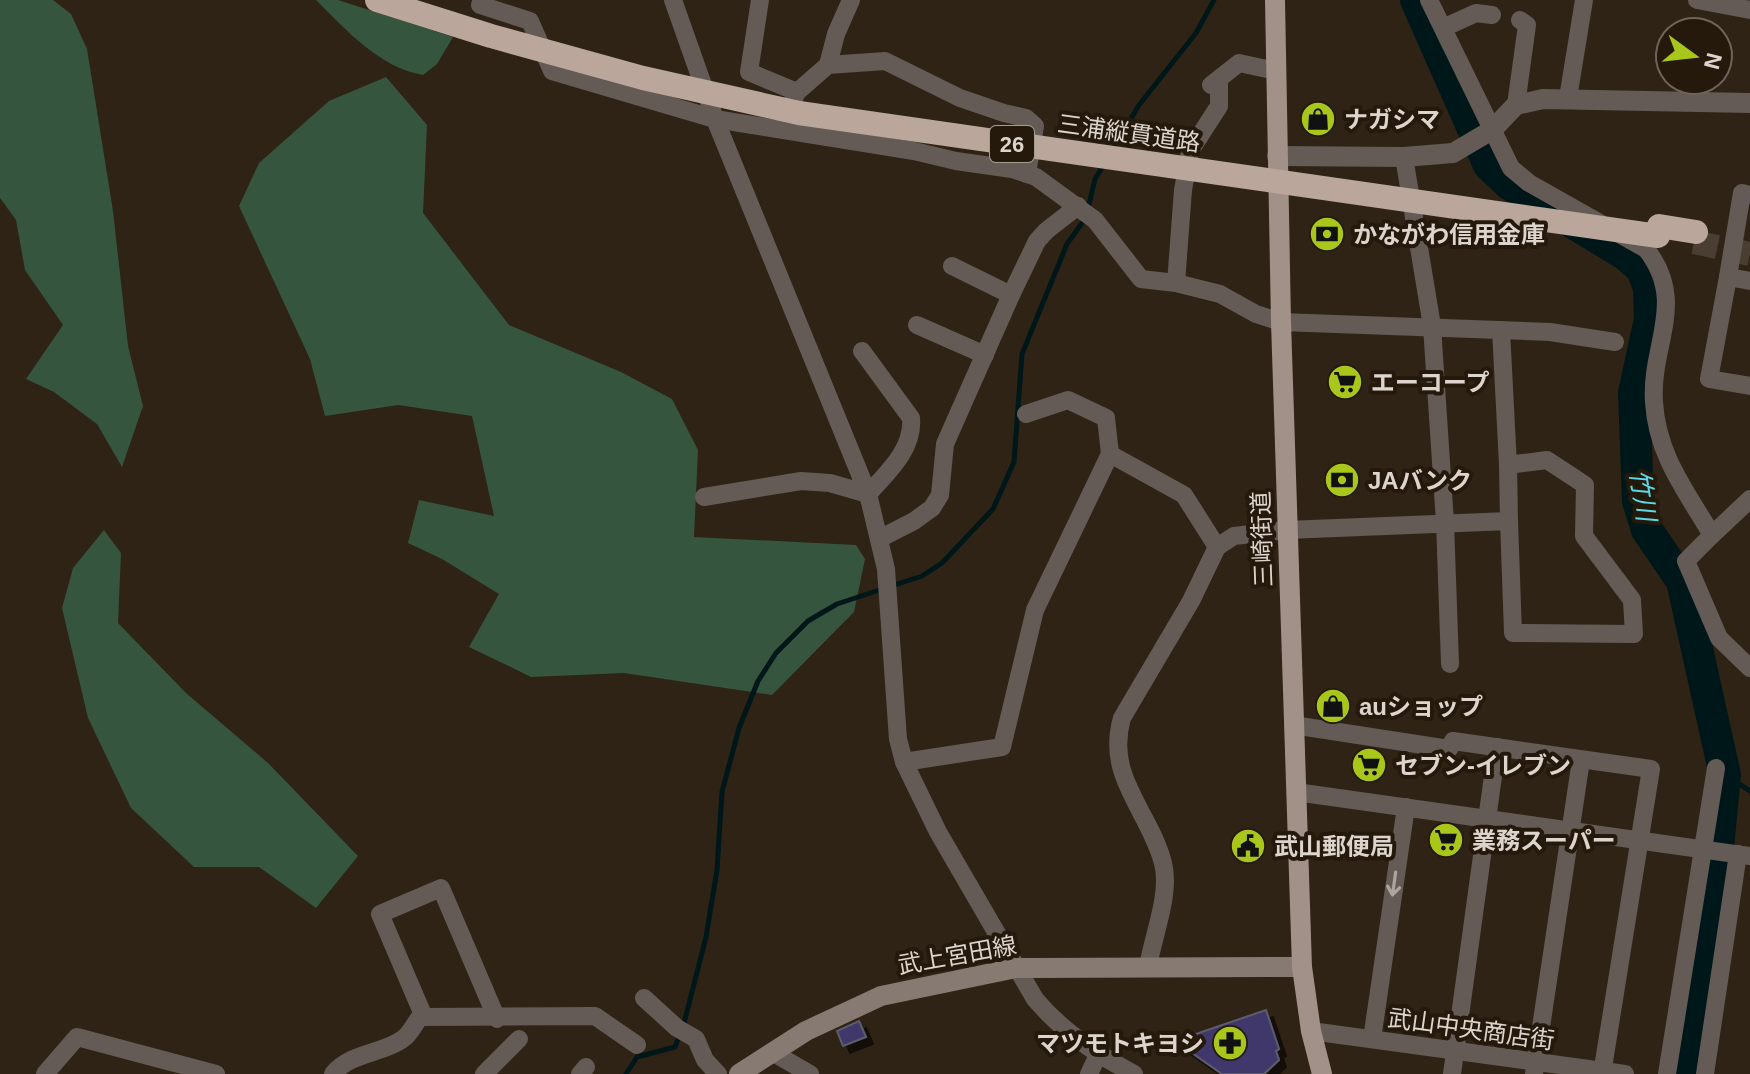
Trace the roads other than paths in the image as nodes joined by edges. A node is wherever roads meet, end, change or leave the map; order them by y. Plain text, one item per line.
1 (377, 0) edge
2 (414, 0) edge
3 (483, 0) edge
4 (673, 0) edge
5 (760, 0) edge
6 (851, 0) edge
7 (1275, 0) edge
8 (1429, 0) edge
9 (1584, 0) edge
10 (1697, 0) edge
11 (1750, 10) edge
12 (1492, 15) dead end
13 (1520, 20) dead end
14 (1443, 28) junction
15 (828, 65) junction
16 (1276, 71) junction
17 (797, 92) junction
18 (1568, 98) junction
19 (1750, 103) edge
20 (1516, 105) junction
21 (715, 119) junction
22 (781, 128) junction
23 (1492, 130) junction
24 (1277, 156) junction
25 (1404, 157) junction
26 (1027, 174) junction
27 (1750, 195) edge
28 (1078, 206) junction
29 (1658, 231) junction
30 (1695, 237) tunnel mouth
31 (952, 266) dead end
32 (1728, 277) junction
33 (1750, 281) edge
34 (1176, 283) junction
35 (1011, 295) junction
36 (1281, 322) junction
37 (917, 325) dead end
38 (1432, 326) junction
39 (1501, 330) junction
40 (1615, 342) dead end
41 (862, 351) dead end
42 (985, 355) junction
43 (1750, 386) edge
44 (1026, 414) dead end
45 (1110, 454) junction
46 (1508, 465) junction
47 (868, 494) junction
48 (704, 497) dead end
49 (1750, 499) edge
50 (1509, 521) junction
51 (1445, 522) junction
52 (1287, 530) junction
53 (1712, 535) junction
54 (879, 539) junction
55 (1217, 547) junction
56 (1450, 664) dead end
57 (1750, 668) edge
58 (1293, 725) junction
59 (1497, 747) junction
60 (1581, 760) junction
61 (904, 762) junction
62 (1716, 768) dead end
63 (1296, 792) junction
64 (1406, 807) junction
65 (1488, 818) junction
66 (1571, 830) junction
67 (1641, 839) junction
68 (1703, 848) junction
69 (1744, 855) edge
70 (1148, 967) junction
71 (1302, 967) junction
72 (1016, 968) junction
73 (644, 998) dead end
74 (424, 1017) junction
75 (497, 1019) junction
76 (1311, 1031) junction
77 (519, 1039) dead end
78 (1372, 1039) junction
79 (637, 1045) dead end
80 (1455, 1051) junction
81 (772, 1052) junction
82 (1098, 1055) junction
83 (1535, 1068) edge
84 (494, 1071) edge
85 (1603, 1072) edge
86 (45, 1074) edge
87 (216, 1074) edge
88 (333, 1074) edge
89 (718, 1074) edge
90 (739, 1074) edge
91 (810, 1074) edge
92 (1089, 1074) edge
93 (1134, 1074) edge
94 (1322, 1074) edge
95 (1452, 1074) edge
96 (1625, 1074) edge
97 (1667, 1074) edge
98 (1705, 1074) edge

1 - 29 highway, 三浦縦貫道路 / 26, bridge
2 - 29 highway, 三浦縦貫道路 / 26
3 - 21 street
4 - 21 street
5 - 17 street
6 - 15 street
7 - 16 main road, 三崎街道
8 - 14 street
9 - 18 street
10 - 11 street
12 - 14 street
13 - 20 street
14 - 23 street
15 - 17 street
15 - 26 street
16 - 24 main road, 三崎街道
16 - 34 street
17 - 22 street
18 - 19 street
18 - 20 street
20 - 23 street
21 - 22 street
21 - 47 street
22 - 26 street
23 - 25 street
23 - 53 street
24 - 25 street
24 - 36 main road, 三崎街道
25 - 38 street
26 - 28 street
27 - 32 street
28 - 34 street
28 - 35 street
29 - 30 highway, 三浦縦貫道路 / 26
31 - 35 street
32 - 33 street
32 - 43 street
34 - 36 street
35 - 42 street
36 - 38 street
36 - 52 main road, 三崎街道
37 - 42 street
38 - 39 street
38 - 51 street
39 - 40 street
39 - 46 street
41 - 47 street
42 - 54 street
44 - 45 street
45 - 55 street
45 - 61 street
46 - 50 street
46 - 50 street
47 - 48 street
47 - 54 street
49 - 53 street
50 - 51 street
51 - 52 street
51 - 56 street
52 - 55 street
52 - 58 main road, 三崎街道
53 - 57 street
54 - 61 street
55 - 70 street
58 - 59 street
58 - 63 main road, 三崎街道
59 - 60 street
59 - 65 street
60 - 66 street
60 - 67 street
61 - 72 street
62 - 68 street
63 - 64 street
63 - 71 main road, 三崎街道
64 - 65 street
64 -> 78 street
65 - 66 street
65 - 80 street
66 - 67 street
66 - 83 street
67 - 68 street
67 - 85 street
68 - 69 street
68 - 97 street
69 - 98 street
70 - 71 main road, 武上宮田線
70 - 72 main road, 武上宮田線
71 - 76 main road, 三崎街道
72 - 81 main road, 武上宮田線
72 - 82 street
73 - 89 street
74 - 75 street
74 - 75 street
74 - 88 street
75 - 79 street
76 - 78 street, 武山中央商店街
76 - 94 main road, 三崎街道
77 - 84 street
78 - 80 street, 武山中央商店街
80 - 83 street, 武山中央商店街
80 - 95 street
81 - 90 main road, 武上宮田線
81 - 91 street
82 - 92 street
82 - 93 street
83 - 85 street, 武山中央商店街
85 - 96 street, 武山中央商店街
86 - 87 street

